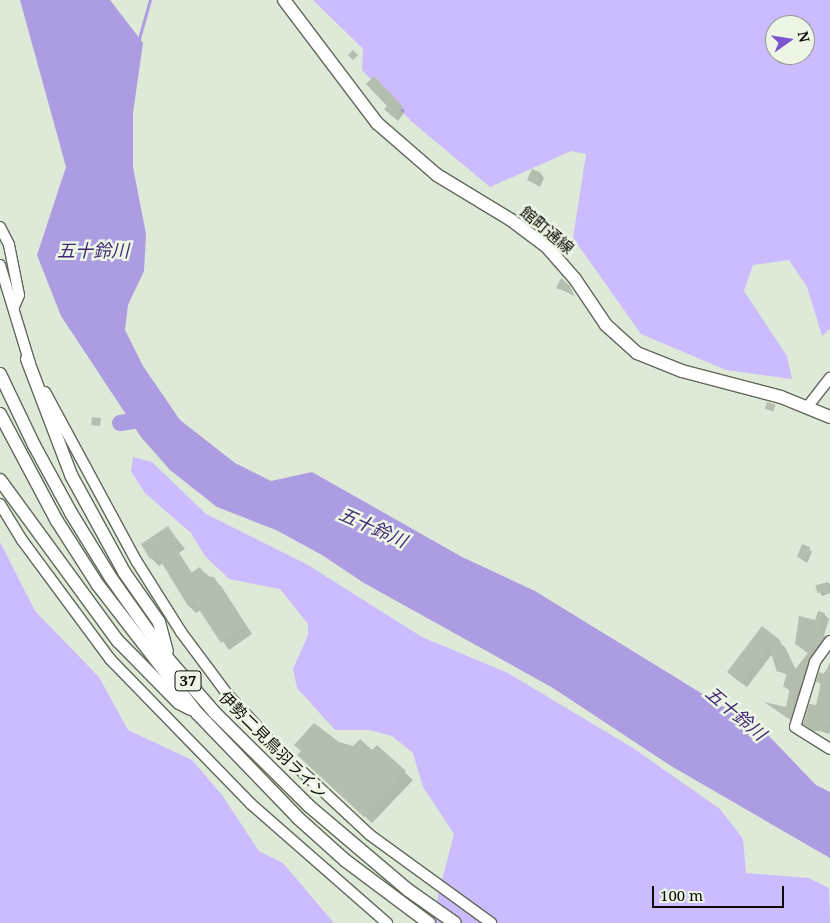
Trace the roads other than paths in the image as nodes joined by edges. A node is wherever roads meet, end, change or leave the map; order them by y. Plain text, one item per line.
1 (284, 0) edge
2 (0, 227) edge
3 (0, 265) edge
4 (14, 307) junction
5 (27, 359) junction
6 (0, 374) edge
7 (830, 378) edge
8 (808, 406) junction
9 (0, 414) edge
10 (830, 417) edge
11 (0, 480) edge
12 (0, 504) edge
13 (830, 641) edge
14 (169, 660) junction
15 (197, 713) junction
16 (830, 749) edge
17 (387, 923) edge
18 (429, 923) edge
19 (455, 923) edge
20 (491, 923) edge

1 - 8 main road, 館町通線
2 - 4 street
3 - 4 street
4 - 5 street
5 - 14 main road
5 - 20 street
6 - 14 main road, 伊勢二見鳥羽ライン / 37
7 - 8 street
8 - 10 main road, 館町通線
9 - 15 main road, 伊勢二見鳥羽ライン / 37
11 - 15 main road
12 - 17 street
13 - 16 street
14 - 19 main road, 伊勢二見鳥羽ライン / 37
15 - 18 main road, 伊勢二見鳥羽ライン / 37

